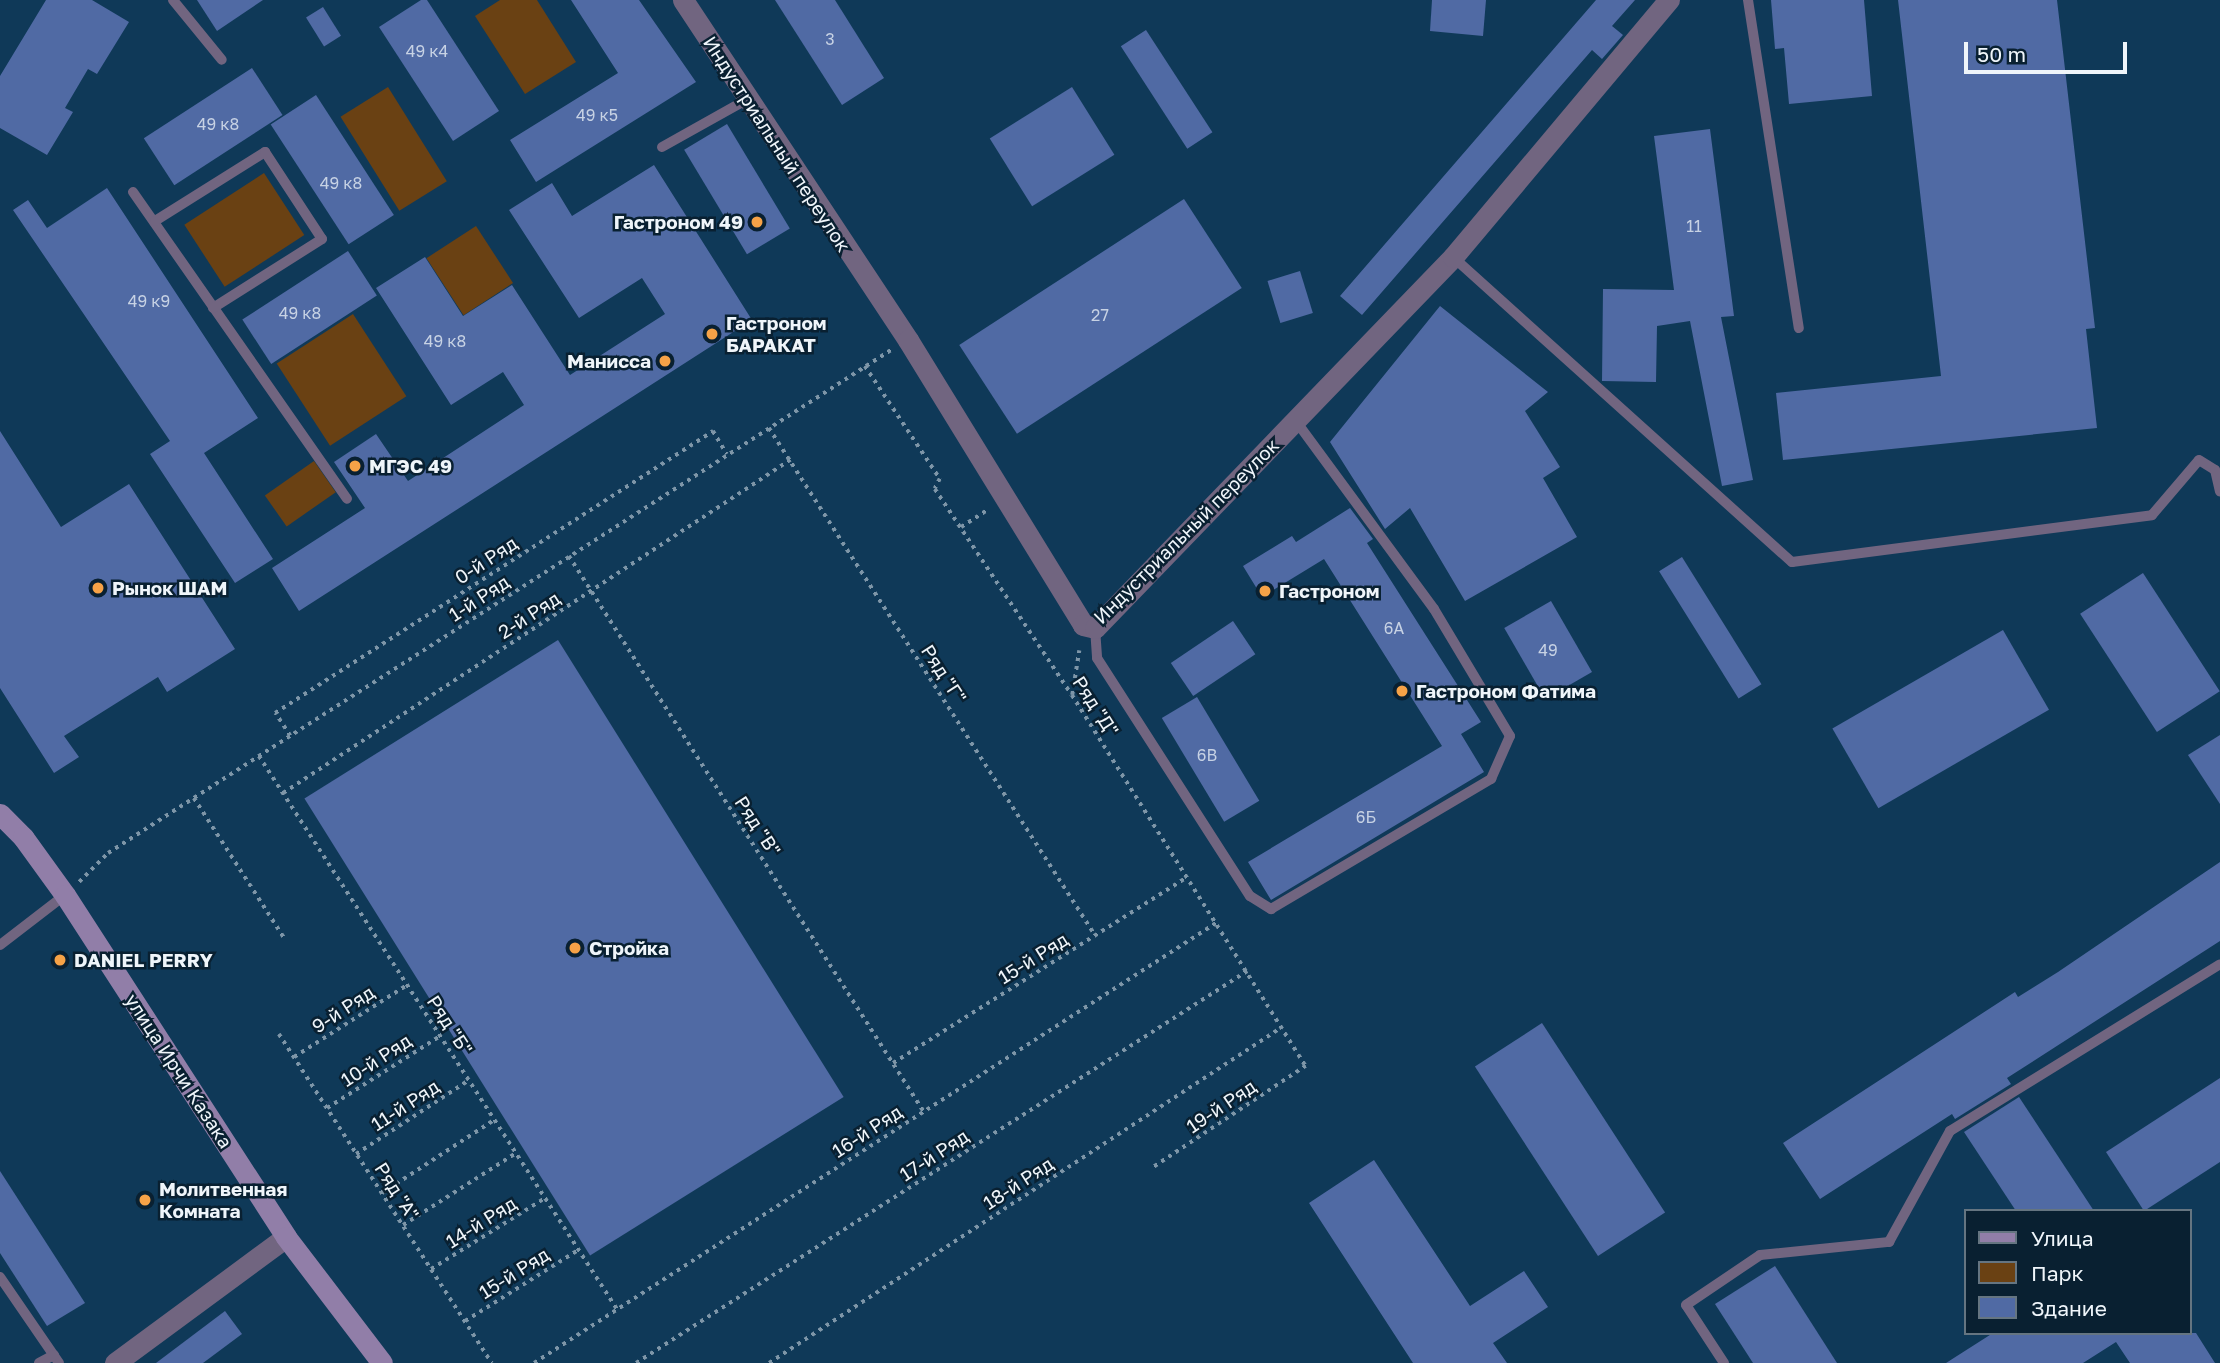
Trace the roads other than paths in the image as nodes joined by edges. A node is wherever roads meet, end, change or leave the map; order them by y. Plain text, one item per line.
1 (173, 0) edge
2 (683, 0) edge
3 (1669, 0) edge
4 (1748, 0) edge
5 (222, 60) dead end
6 (748, 99) junction
7 (662, 148) dead end
8 (133, 192) dead end
9 (155, 220) junction
10 (1452, 257) junction
11 (213, 308) junction
12 (1798, 328) dead end
13 (1295, 420) junction
14 (2220, 491) edge
15 (347, 499) dead end
16 (1089, 626) junction
17 (0, 814) edge
18 (65, 895) junction
19 (0, 945) edge
20 (2220, 964) edge
21 (286, 1237) junction
22 (0, 1277) edge
23 (56, 1359) edge
24 (39, 1363) edge
25 (115, 1363) edge
26 (382, 1363) edge
27 (1724, 1363) edge

1 - 5 lane
2 - 6 street, Индустриальный переулок
3 - 10 street, Индустриальный переулок
4 - 12 lane
6 - 7 lane
6 - 16 street, Индустриальный переулок
8 - 9 lane
9 - 11 lane
9 - 11 lane
10 - 13 street, Индустриальный переулок
10 - 14 lane
11 - 15 lane
13 - 16 street, Индустриальный переулок
13 - 16 lane
17 - 18 main road, улица Ирчи Казака
18 - 19 lane
18 - 21 main road, улица Ирчи Казака
20 - 27 lane
21 - 25 street
21 - 26 main road, улица Ирчи Казака
22 - 23 lane
23 - 24 lane

